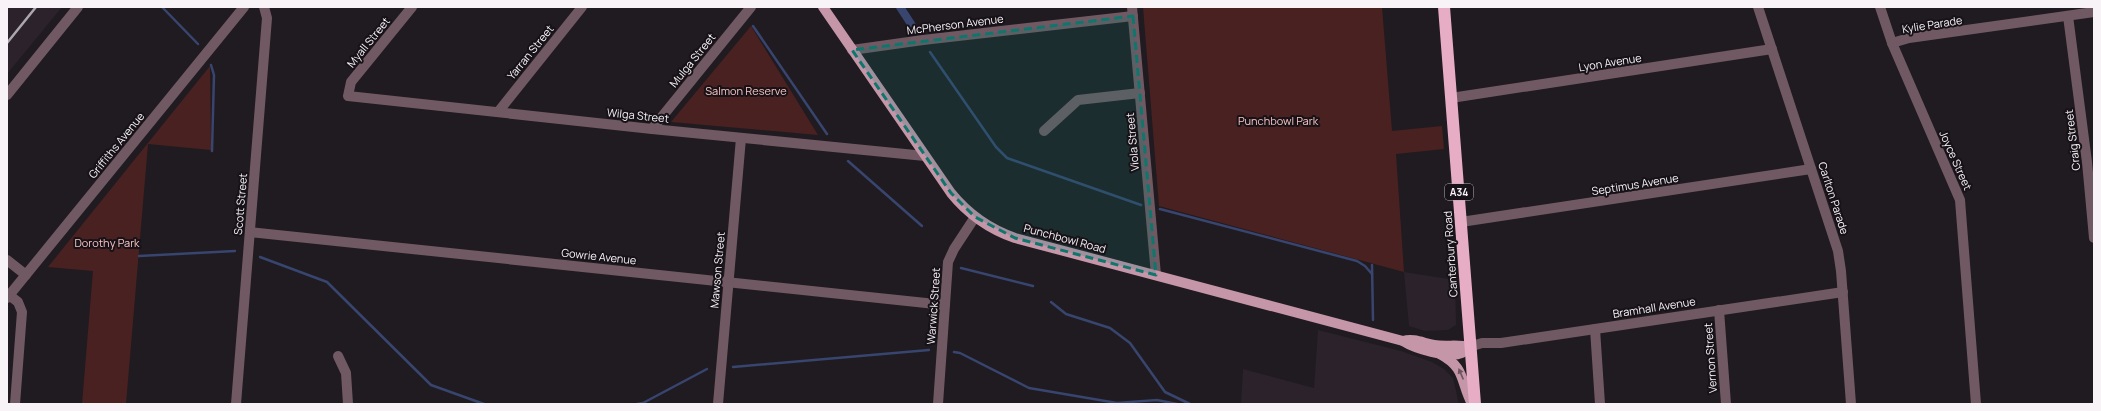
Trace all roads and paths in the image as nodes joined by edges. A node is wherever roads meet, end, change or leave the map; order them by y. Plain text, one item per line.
1 (78, 7) edge
2 (244, 7) edge
3 (264, 7) edge
4 (412, 7) edge
5 (582, 7) edge
6 (751, 7) edge
7 (823, 7) edge
8 (1444, 7) edge
9 (1758, 7) edge
10 (1880, 7) edge
11 (1133, 12) edge
12 (2094, 12) edge
13 (2068, 16) junction
14 (1892, 43) junction
15 (1772, 49) junction
16 (852, 50) junction
17 (1140, 93) junction
18 (7, 95) edge
19 (348, 96) joint
20 (1451, 98) junction
21 (498, 112) junction
22 (652, 129) junction
23 (1044, 131) dead end
24 (741, 138) junction
25 (925, 156) junction
26 (1811, 169) junction
27 (975, 217) junction
28 (1461, 222) junction
29 (250, 232) junction
30 (2094, 238) edge
31 (7, 260) edge
32 (26, 275) junction
33 (1156, 275) junction
34 (728, 282) junction
35 (1843, 292) junction
36 (8, 296) edge
37 (945, 305) junction
38 (1719, 310) junction
39 (1595, 329) junction
40 (1403, 341) junction
41 (1470, 347) junction
42 (1438, 353) junction
43 (338, 356) dead end
44 (15, 404) edge
45 (236, 404) edge
46 (348, 404) edge
47 (718, 404) edge
48 (938, 404) edge
49 (1473, 404) edge
50 (1600, 404) edge
51 (1726, 404) edge
52 (1851, 404) edge
53 (1976, 404) edge

1 - 18 street
2 - 32 street, Griffiths Avenue
3 - 29 street, Scott Street
4 - 19 street, Myall Street
5 - 21 street, Yarran Street
6 - 22 street, Mulga Street
7 - 16 main road, Punchbowl Road
8 - 20 highway, Canterbury Road / A34
9 - 15 street, Carlton Parade
10 - 14 street, Joyce Street
11 - 16 street, McPherson Avenue
11 - 17 street, Viola Street
12 - 13 street, Kylie Parade
13 - 14 street, Kylie Parade
13 - 30 street, Craig Street
14 - 53 street, Joyce Street
15 - 20 street, Lyon Avenue
15 - 26 street, Carlton Parade
16 - 25 main road, Punchbowl Road
17 - 23 street
17 - 33 street, Viola Street
19 - 21 street, Wilga Street
20 - 28 highway, Canterbury Road / A34
21 - 22 street, Wilga Street
22 - 24 street, Wilga Street
24 - 25 street, Wilga Street
24 - 34 street, Mawson Street
25 - 27 main road, Punchbowl Road
26 - 28 street, Septimus Avenue
26 - 35 street, Carlton Parade
27 - 33 main road, Punchbowl Road
27 - 37 street, Warwick Street
28 - 41 highway, Canterbury Road / A34
29 - 34 street, Gowrie Avenue
29 - 45 street, Scott Street
31 - 32 street
32 - 36 street, Griffiths Avenue
33 - 40 main road, Punchbowl Road
34 - 37 street, Gowrie Avenue
34 - 47 street, Mawson Street
35 - 38 street, Bramhall Avenue
35 - 52 street, Carlton Parade
36 - 44 street
37 - 48 street, Warwick Street
38 - 39 street, Bramhall Avenue
38 - 51 street, Vernon Street
39 - 41 street, Bramhall Avenue
39 - 50 street
40 - 41 main road, Punchbowl Road
40 - 42 main road, Punchbowl Road
41 - 42 main road, Punchbowl Road
41 - 49 highway, Canterbury Road / A34
49 -> 42 main road
43 - 46 street

